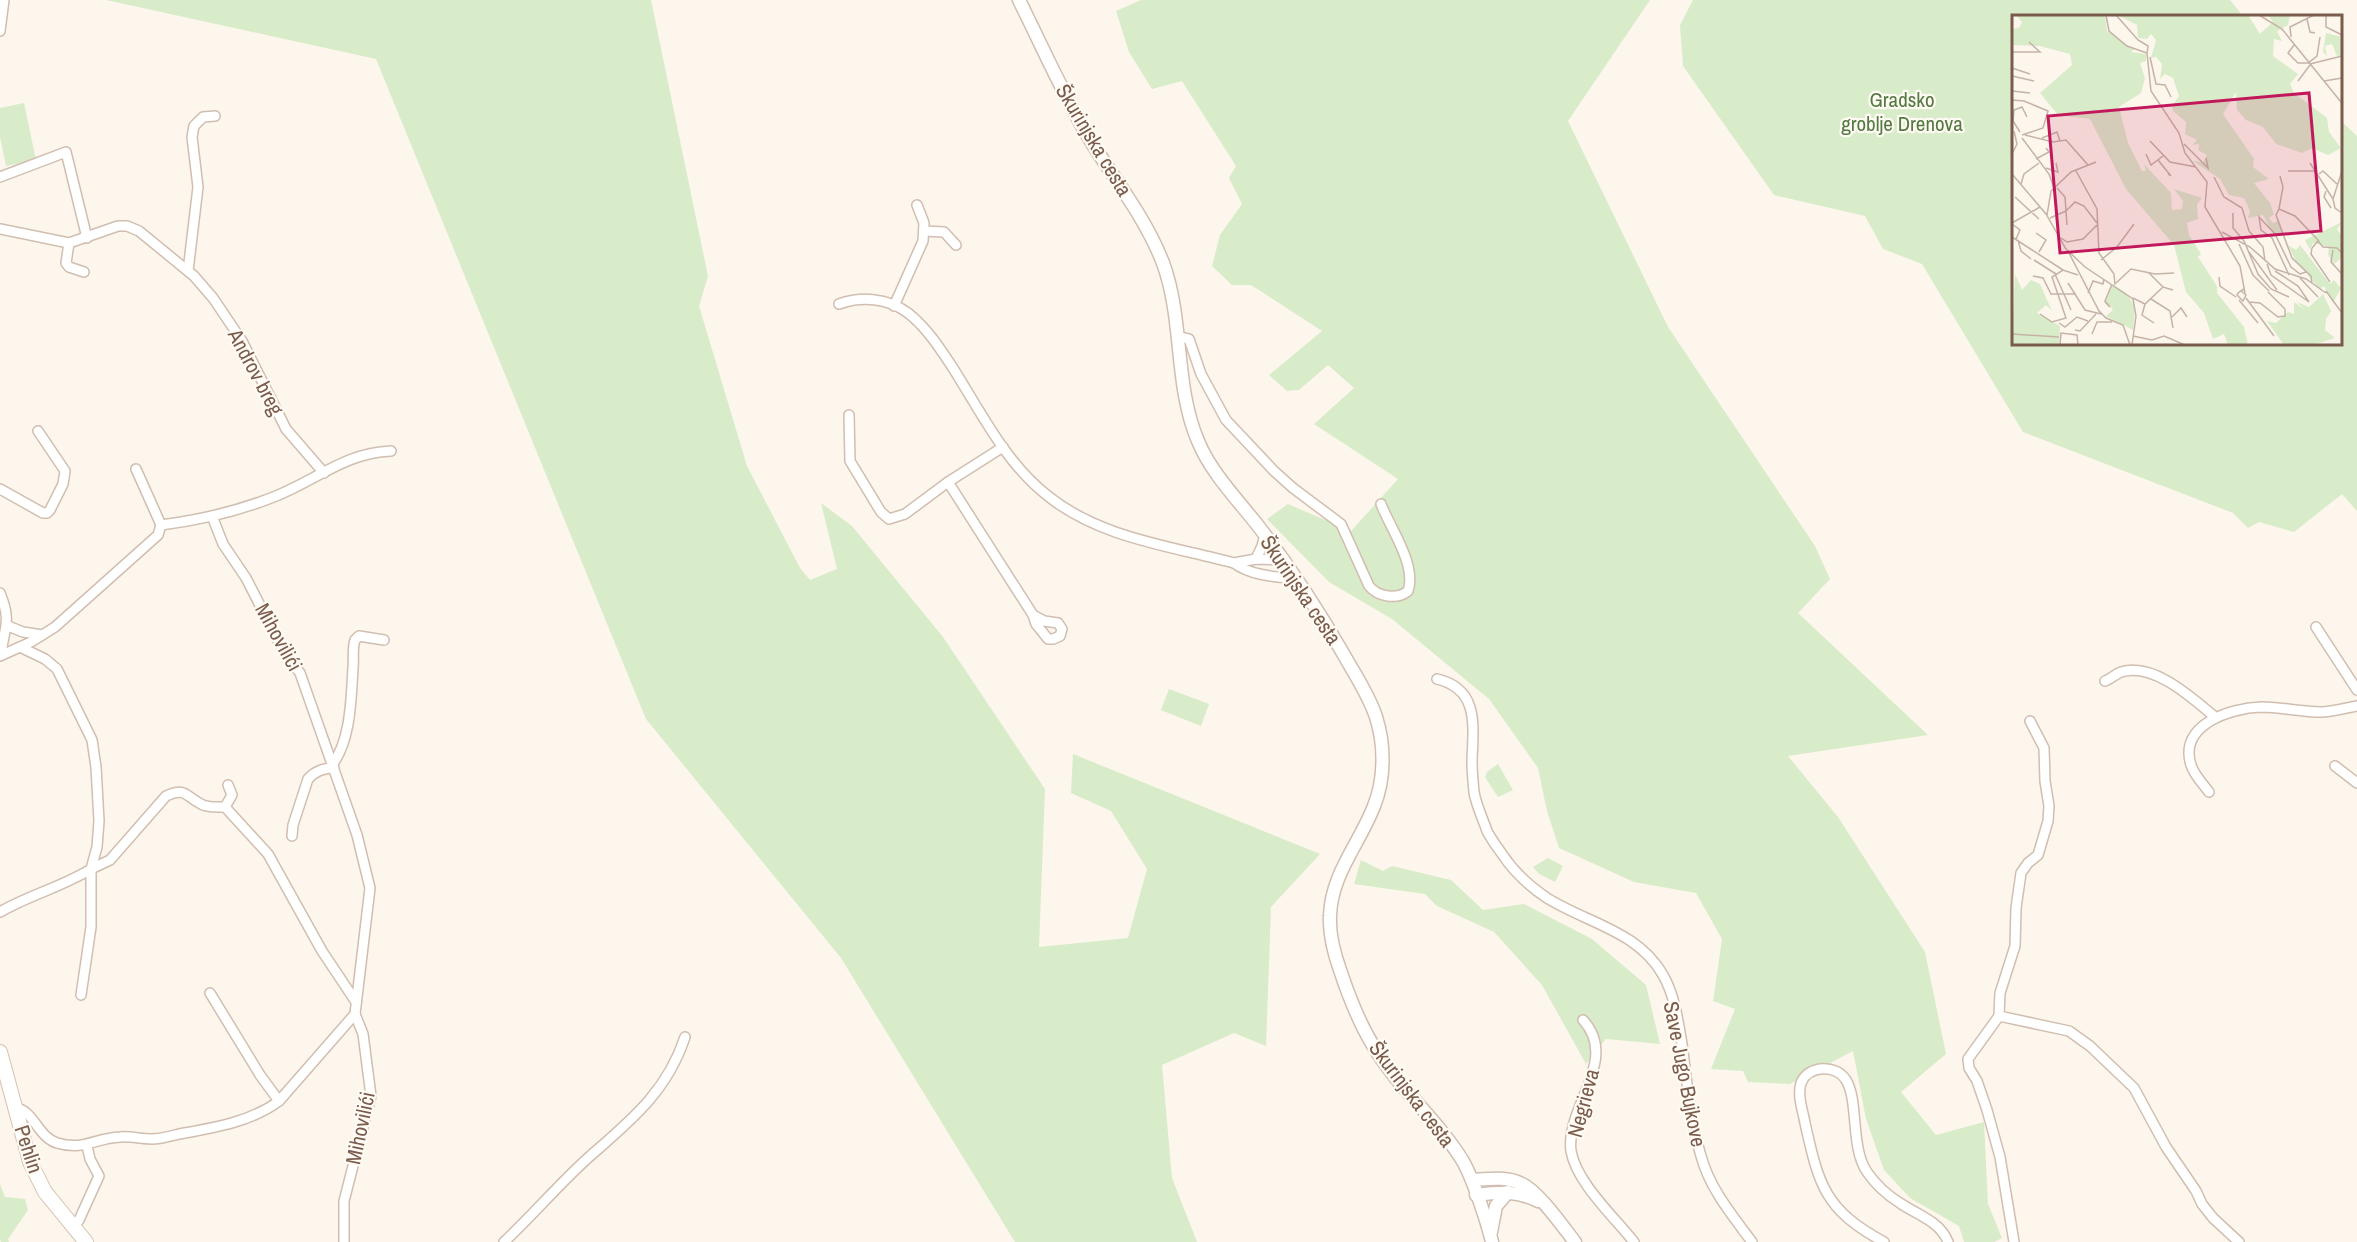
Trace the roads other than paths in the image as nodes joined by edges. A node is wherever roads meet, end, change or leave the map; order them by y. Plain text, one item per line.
1 (4, 0) edge
2 (1019, 0) edge
3 (1, 15) edge
4 (0, 31) edge
5 (215, 116) dead end
6 (0, 177) edge
7 (917, 205) dead end
8 (0, 229) edge
9 (924, 231) junction
10 (87, 238) junction
11 (69, 243) junction
12 (956, 245) dead end
13 (188, 271) junction
14 (84, 272) dead end
15 (839, 304) dead end
16 (894, 306) junction
17 (1178, 336) junction
18 (849, 415) dead end
19 (38, 431) dead end
20 (1003, 447) junction
21 (391, 452) dead end
22 (136, 469) dead end
23 (324, 473) junction
24 (948, 482) junction
25 (0, 489) edge
26 (1381, 504) dead end
27 (212, 516) junction
28 (161, 525) junction
29 (1265, 534) junction
30 (1256, 559) junction
31 (1284, 560) junction
32 (1234, 564) junction
33 (1298, 579) junction
34 (0, 593) edge
35 (1033, 615) dead end
36 (8, 626) junction
37 (2316, 627) dead end
38 (42, 635) junction
39 (384, 640) dead end
40 (20, 647) junction
41 (0, 655) edge
42 (1437, 679) dead end
43 (2105, 681) dead end
44 (2357, 690) edge
45 (2357, 706) edge
46 (2215, 717) junction
47 (2030, 721) dead end
48 (333, 766) junction
49 (2335, 766) dead end
50 (2357, 783) edge
51 (228, 785) dead end
52 (2209, 792) dead end
53 (225, 807) junction
54 (292, 836) dead end
55 (91, 869) junction
56 (0, 912) edge
57 (210, 993) dead end
58 (81, 995) dead end
59 (356, 1002) junction
60 (355, 1014) junction
61 (1999, 1016) junction
62 (1582, 1020) dead end
63 (685, 1037) dead end
64 (0, 1052) edge
65 (279, 1101) junction
66 (16, 1108) junction
67 (87, 1146) junction
68 (1472, 1180) junction
69 (1508, 1192) junction
70 (1476, 1195) junction
71 (1542, 1202) junction
72 (79, 1237) edge
73 (1491, 1239) edge
74 (344, 1242) edge
75 (504, 1242) edge
76 (1575, 1242) edge
77 (1634, 1242) edge
78 (1752, 1242) edge
79 (1884, 1242) edge
80 (1948, 1242) edge
81 (2014, 1242) edge
82 (2239, 1242) edge

1 - 3 street
2 - 17 street, Škurinjska cesta
3 - 4 street
5 - 13 street
6 - 10 street
7 - 9 street
8 - 11 street, Androv breg
9 - 12 street
9 - 16 street
10 - 11 street, Androv breg
10 - 13 street, Androv breg
11 - 14 street
13 - 23 street, Androv breg
15 - 16 street
16 - 20 street
17 - 26 street
17 - 29 street, Škurinjska cesta
18 - 24 street
19 - 25 street
20 - 24 street
20 - 32 street
21 - 23 street
22 - 28 street
23 - 27 street
24 - 35 street
27 - 28 street
27 - 48 street, Mihovilići
28 - 38 street
29 - 30 street
29 - 31 street, Škurinjska cesta
30 - 31 street
30 - 32 street
31 - 33 street, Škurinjska cesta
32 - 33 street
33 - 68 street, Škurinjska cesta
34 - 36 street
36 - 38 street
36 - 41 street
37 - 44 street
38 - 40 street
39 - 48 street
40 - 41 street
40 - 55 street
42 - 78 street, Save Jugo Bujkove
43 - 46 street
45 - 46 street
46 - 52 street
47 - 61 street
48 - 54 street
48 - 59 street, Mihovilići
49 - 50 street
51 - 53 street
53 - 55 street
53 - 59 street
55 - 56 street
55 - 58 street
57 - 65 street
59 - 60 street, Mihovilići
60 - 65 street
60 - 74 street, Mihovilići
61 - 81 street
61 - 82 street
62 - 77 street, Negrieva
63 - 75 street
64 - 66 main road, Pehlin
65 - 67 street
66 - 67 street
66 - 72 main road, Pehlin
67 - 72 street
68 - 70 street, Škurinjska cesta
68 - 71 street
69 - 70 street
69 - 71 street
69 - 73 street
70 - 73 street, Škurinjska cesta
71 - 76 street
79 - 80 street

